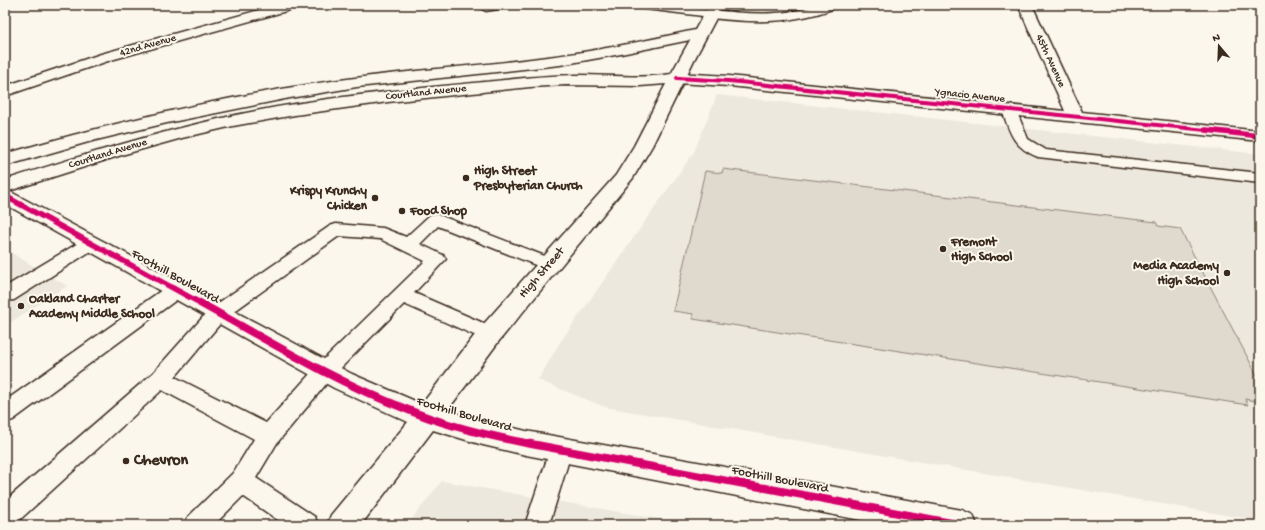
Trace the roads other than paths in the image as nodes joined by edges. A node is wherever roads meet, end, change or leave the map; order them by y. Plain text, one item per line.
1 (292, 5) edge
2 (506, 5) edge
3 (637, 5) edge
4 (830, 5) edge
5 (1025, 5) edge
6 (486, 8) dead end
7 (714, 10) edge
8 (701, 33) junction
9 (500, 68) junction
10 (677, 78) junction
11 (5, 91) edge
12 (1009, 110) junction
13 (1076, 117) junction
14 (1260, 136) edge
15 (5, 160) edge
16 (1260, 178) edge
17 (5, 186) edge
18 (5, 196) edge
19 (90, 243) junction
20 (408, 245) junction
21 (550, 264) junction
22 (176, 290) junction
23 (7, 295) dead end
24 (401, 295) junction
25 (218, 313) junction
26 (490, 334) junction
27 (325, 371) junction
28 (160, 379) junction
29 (5, 413) edge
30 (427, 417) junction
31 (269, 436) junction
32 (561, 450) junction
33 (241, 481) junction
34 (5, 517) edge
35 (197, 525) edge
36 (306, 525) edge
37 (342, 525) edge
38 (537, 525) edge
39 (962, 525) edge

1 - 11 main road, 42nd Avenue
2 - 6 lane
3 - 7 lane
4 - 7 main road
5 - 13 main road, 45th Avenue
7 - 8 main road, High Street
8 - 9 main road, Courtland Avenue
8 - 10 main road, High Street
9 - 10 main road, Courtland Avenue
9 - 15 main road, Courtland Avenue
10 - 12 main road, Ygnacio Avenue
10 - 17 main road, Courtland Avenue
10 - 21 main road, High Street
12 - 13 main road, Ygnacio Avenue
12 - 16 lane
13 - 14 main road, Ygnacio Avenue
18 - 19 main road, Foothill Boulevard
19 - 22 main road, Foothill Boulevard
19 - 23 lane
20 - 21 lane
20 - 24 lane
20 - 25 lane
21 - 26 main road, High Street
22 - 25 main road, Foothill Boulevard
22 - 29 lane
24 - 26 lane
24 - 27 lane
25 - 27 main road, Foothill Boulevard
25 - 28 lane
26 - 30 main road, High Street
27 - 30 main road, Foothill Boulevard
27 - 31 lane
28 - 31 lane
28 - 34 lane
30 - 32 main road, Foothill Boulevard
30 - 37 main road, High Street
31 - 33 lane
32 - 38 lane
32 - 39 main road, Foothill Boulevard
33 - 35 lane
33 - 36 lane

